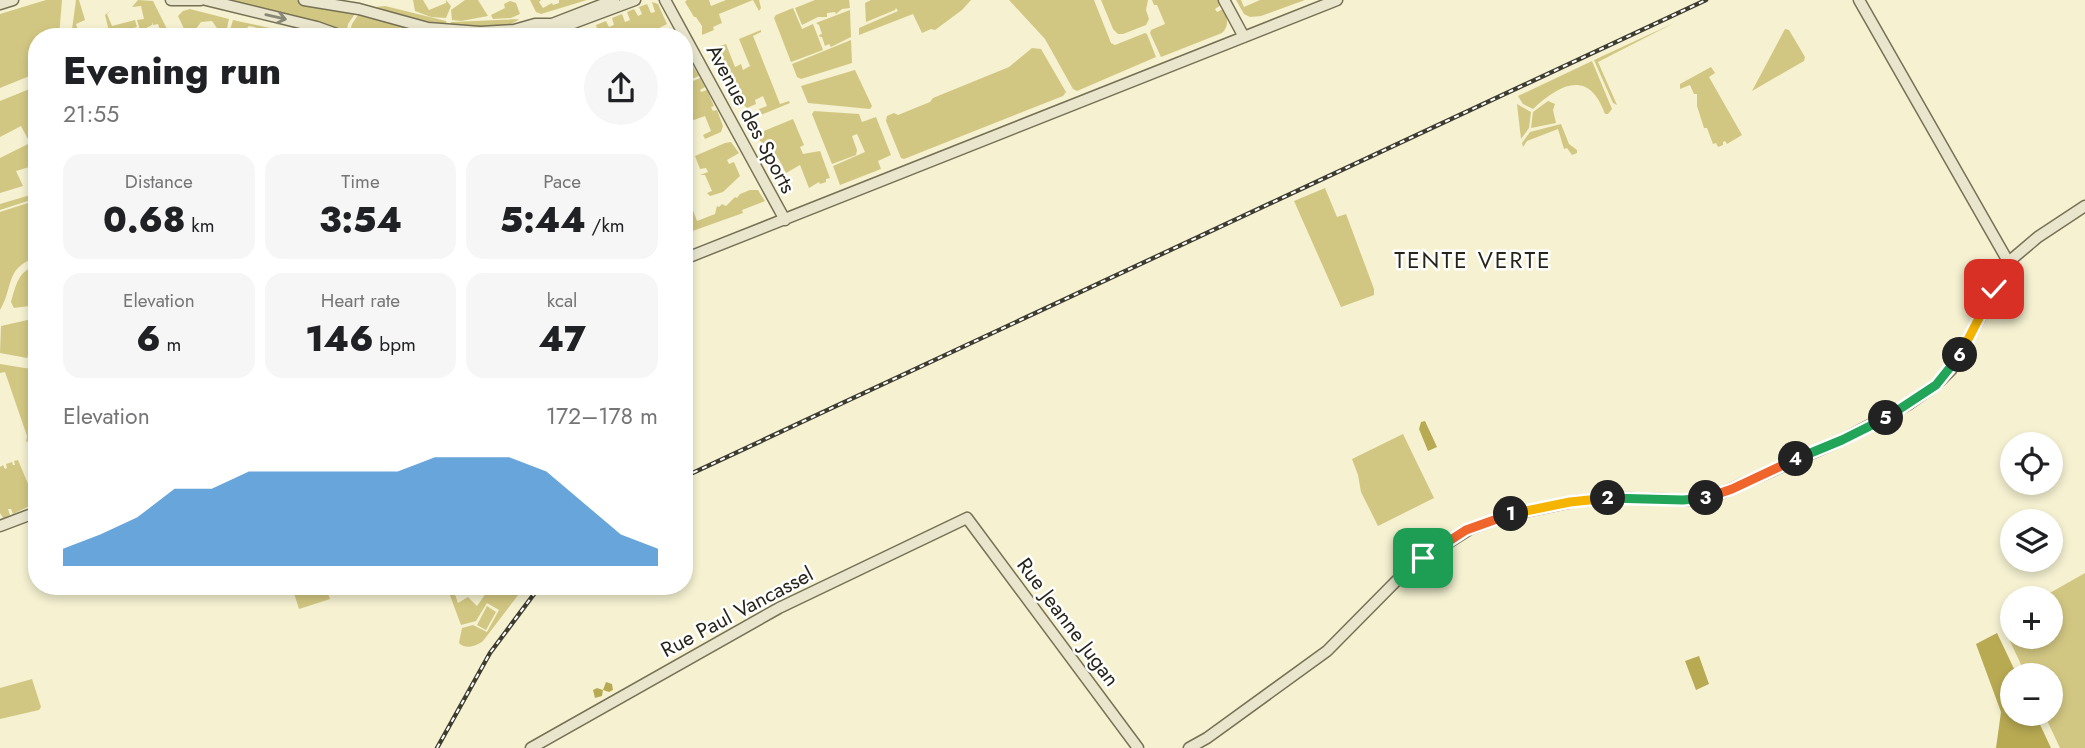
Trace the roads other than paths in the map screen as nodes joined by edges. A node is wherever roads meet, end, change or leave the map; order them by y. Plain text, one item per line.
1 (13, 0) edge
2 (172, 0) edge
3 (201, 0) edge
4 (208, 0) edge
5 (304, 0) edge
6 (614, 0) edge
7 (635, 0) edge
8 (665, 0) edge
9 (1224, 0) edge
10 (1323, 0) edge
11 (1336, 0) edge
12 (1859, 0) edge
13 (0, 4) edge
14 (320, 28) edge
15 (431, 28) edge
16 (546, 28) edge
17 (549, 28) edge
18 (680, 28) edge
19 (1243, 35) junction
20 (693, 52) edge
21 (2085, 206) edge
22 (783, 218) junction
23 (693, 251) edge
24 (693, 256) edge
25 (2009, 263) junction
26 (28, 515) edge
27 (967, 518) joint
28 (28, 521) edge
29 (0, 526) edge
30 (0, 532) edge
31 (531, 748) edge
32 (1138, 748) edge
33 (1189, 748) edge

1 - 13 street
2 - 3 street
4 -> 14 street
5 - 15 street
6 - 16 street
7 - 17 street
8 - 18 street, Avenue des Sports
9 - 19 street
10 - 19 street
11 - 19 street
12 - 25 street
19 - 22 street
20 - 22 street, Avenue des Sports
21 - 25 street
22 - 23 street
22 - 24 street
25 - 33 street
26 - 29 street
27 - 31 street, Rue Paul Vancassel
27 - 32 street, Rue Jeanne Jugan
28 - 30 street

